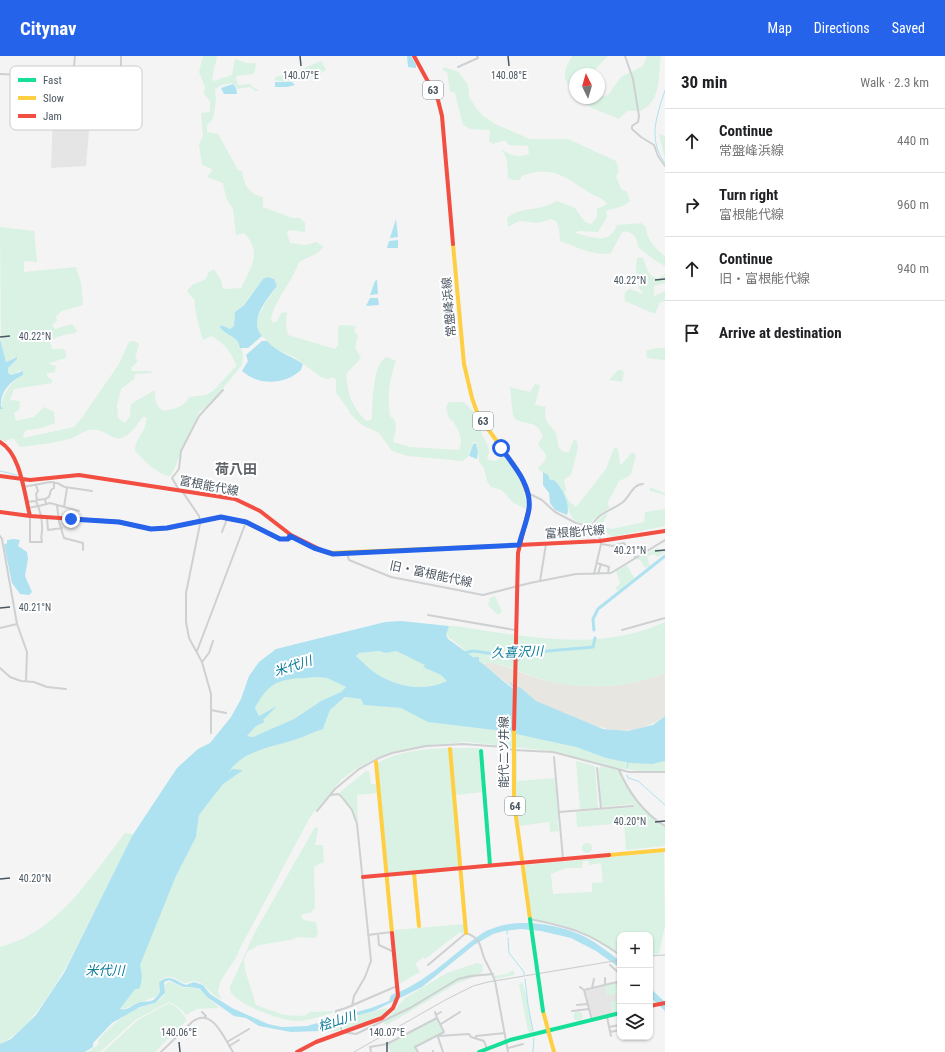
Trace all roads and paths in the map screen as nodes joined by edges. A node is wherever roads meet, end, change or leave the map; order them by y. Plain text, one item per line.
1 (75, 56) edge
2 (414, 56) edge
3 (476, 56) edge
4 (626, 56) edge
5 (74, 66) edge
6 (458, 67) dead end
7 (0, 74) edge
8 (10, 74) edge
9 (665, 166) edge
10 (223, 390) dead end
11 (0, 442) edge
12 (0, 476) edge
13 (21, 481) junction
14 (39, 482) junction
15 (54, 482) junction
16 (643, 484) dead end
17 (36, 485) junction
18 (23, 487) junction
19 (67, 488) junction
20 (180, 490) junction
21 (92, 491) dead end
22 (528, 493) junction
23 (45, 499) junction
24 (37, 500) junction
25 (26, 502) junction
26 (46, 504) junction
27 (57, 505) junction
28 (38, 506) junction
29 (64, 507) junction
30 (28, 508) junction
31 (79, 511) dead end
32 (0, 512) edge
33 (30, 516) junction
34 (40, 516) junction
35 (47, 517) junction
36 (58, 518) junction
37 (228, 518) junction
38 (200, 521) junction
39 (246, 522) junction
40 (592, 527) junction
41 (62, 528) junction
42 (42, 530) junction
43 (48, 530) junction
44 (665, 531) edge
45 (222, 532) dead end
46 (0, 536) edge
47 (290, 536) junction
48 (665, 540) edge
49 (600, 542) junction
50 (546, 544) junction
51 (519, 545) junction
52 (83, 550) dead end
53 (346, 553) junction
54 (636, 558) junction
55 (597, 563) junction
56 (601, 564) junction
57 (594, 574) junction
58 (598, 574) junction
59 (608, 574) junction
60 (540, 581) junction
61 (517, 586) junction
62 (428, 615) dead end
63 (665, 618) edge
64 (17, 624) junction
65 (0, 628) edge
66 (622, 630) dead end
67 (515, 632) junction
68 (213, 641) dead end
69 (197, 651) junction
70 (202, 662) junction
71 (0, 668) edge
72 (26, 682) junction
73 (66, 689) dead end
74 (211, 710) junction
75 (226, 713) dead end
76 (211, 733) dead end
77 (513, 748) junction
78 (450, 749) dead end
79 (481, 751) dead end
80 (554, 757) dead end
81 (376, 762) dead end
82 (597, 768) dead end
83 (619, 770) junction
84 (665, 772) edge
85 (330, 795) junction
86 (633, 806) dead end
87 (601, 809) junction
88 (317, 811) dead end
89 (559, 812) junction
90 (665, 826) edge
91 (665, 850) edge
92 (564, 859) junction
93 (523, 862) junction
94 (490, 865) junction
95 (460, 868) junction
96 (414, 873) junction
97 (387, 875) junction
98 (363, 877) junction
99 (530, 919) junction
100 (419, 926) dead end
101 (392, 932) junction
102 (466, 933) junction
103 (378, 934) junction
104 (368, 935) junction
105 (394, 952) junction
106 (617, 953) edge
107 (428, 965) dead end
108 (610, 965) dead end
109 (617, 971) edge
110 (493, 974) junction
111 (605, 978) dead end
112 (594, 979) dead end
113 (617, 982) edge
114 (605, 985) junction
115 (580, 987) dead end
116 (398, 988) junction
117 (592, 988) junction
118 (584, 990) junction
119 (665, 1003) edge
120 (588, 1004) junction
121 (577, 1005) dead end
122 (653, 1005) edge
123 (352, 1006) junction
124 (589, 1009) junction
125 (572, 1011) dead end
126 (202, 1012) dead end
127 (441, 1012) dead end
128 (460, 1012) dead end
129 (336, 1013) dead end
130 (617, 1015) edge
131 (607, 1017) junction
132 (204, 1018) junction
133 (436, 1018) junction
134 (592, 1020) junction
135 (441, 1024) junction
136 (617, 1026) edge
137 (609, 1027) junction
138 (249, 1029) dead end
139 (341, 1030) junction
140 (547, 1031) junction
141 (617, 1031) edge
142 (610, 1032) junction
143 (505, 1033) junction
144 (437, 1036) junction
145 (611, 1036) dead end
146 (476, 1038) junction
147 (239, 1040) dead end
148 (506, 1041) junction
149 (227, 1042) junction
150 (523, 1044) dead end
151 (229, 1046) junction
152 (508, 1048) junction
153 (486, 1049) junction
154 (161, 1052) edge
155 (233, 1052) edge
156 (297, 1052) edge
157 (371, 1052) edge
158 (418, 1052) edge
159 (443, 1052) edge
160 (479, 1052) edge
161 (508, 1052) edge
162 (554, 1052) edge

1 - 5 street
2 - 22 main road, 常盤峰浜線 / 63
3 - 6 street
4 - 9 street
7 - 8 street
10 - 20 street
11 - 13 main road
12 - 13 main road, 富根能代線
13 - 14 main road, 富根能代線
13 - 18 main road
14 - 15 street
14 - 17 street
14 - 20 main road, 富根能代線
15 - 19 street
15 - 23 street
16 - 40 street
17 - 18 street
17 - 24 street
18 - 25 main road
19 - 21 street
19 - 29 street
20 - 38 street
20 - 47 main road, 富根能代線
22 - 40 street
22 - 51 main road, 常盤峰浜線 / 63
23 - 24 street
23 - 26 street
24 - 25 street
24 - 28 street
25 - 30 main road
26 - 27 street
26 - 28 street
27 - 29 street
27 - 36 street
28 - 30 street
28 - 34 street
29 - 31 street
30 - 33 main road
32 - 33 main road
33 - 34 main road
33 - 42 street
34 - 35 main road
34 - 42 street
35 - 36 main road
35 - 43 street
36 - 38 main road
36 - 41 street
37 - 38 main road
37 - 39 main road
37 - 45 street
38 - 69 street
39 - 47 main road
39 - 69 street
40 - 49 street
41 - 43 street
41 - 52 street
42 - 43 street
44 - 49 main road, 富根能代線
46 - 64 street
47 - 53 main road, 富根能代線
48 - 54 street
49 - 50 main road, 富根能代線
49 - 54 street
49 - 55 street
50 - 51 main road, 富根能代線
50 - 60 street
51 - 53 main road, 富根能代線
51 - 61 main road, 能代二ツ井線 / 64
53 - 61 street, 旧・富根能代線
54 - 59 street
55 - 56 street
55 - 57 street
56 - 58 street
56 - 59 street
57 - 58 street, 旧・富根能代線
57 - 60 street, 旧・富根能代線
58 - 59 street, 旧・富根能代線
60 - 61 street, 旧・富根能代線
61 - 67 main road, 能代二ツ井線 / 64
62 - 67 street
63 - 66 street
64 - 65 street
64 - 72 street
67 - 77 main road, 能代二ツ井線 / 64
68 - 70 street
69 - 70 street
70 - 74 street
71 - 72 street
72 - 73 street
74 - 75 street
74 - 76 street
77 - 83 street
77 - 85 street
77 - 93 main road, 能代二ツ井線 / 64
78 - 95 main road
79 - 94 main road
80 - 89 street
81 - 97 main road
82 - 87 street
83 - 84 street
83 - 90 street
85 - 88 street
85 - 98 street
86 - 87 street
87 - 89 street
89 - 92 street
91 - 92 main road
92 - 93 main road
93 - 94 main road
93 - 99 main road, 能代二ツ井線 / 64
94 - 95 main road
95 - 96 main road
95 - 102 main road
96 - 97 main road
96 - 100 main road
97 - 98 main road
97 - 101 main road
98 - 104 street
99 - 106 street
99 - 140 main road, 能代二ツ井線 / 64, bridge
101 - 103 street
101 - 105 main road
102 - 107 street
102 - 110 street
103 - 104 street
103 - 105 street
104 - 123 street
105 - 116 main road
108 - 109 street
110 - 139 street
110 - 143 street
111 - 114 street
112 - 117 street
113 - 114 street
114 - 117 street
115 - 118 street
116 - 123 street
116 - 139 main road
117 - 118 street
118 - 120 street
119 - 122 main road
120 - 121 street
120 - 124 street
123 - 129 street
124 - 125 street
124 - 134 street
126 - 132 street
127 - 133 street
128 - 135 street
130 - 131 main road
131 - 134 main road
131 - 137 street
132 - 149 street
132 - 154 street
133 - 135 street
133 - 157 street
134 - 140 main road
135 - 144 street
136 - 137 street
137 - 142 street
138 - 149 street
139 - 156 main road
140 - 148 main road
140 - 162 main road, 能代二ツ井線 / 64
141 - 142 street
142 - 145 street
143 - 146 street
143 - 148 street
144 - 146 street
144 - 158 street
144 - 159 street
146 - 153 street
147 - 151 street
148 - 152 street
148 - 153 main road
149 - 151 street
150 - 152 street
151 - 155 street
152 - 161 street
153 - 160 main road

